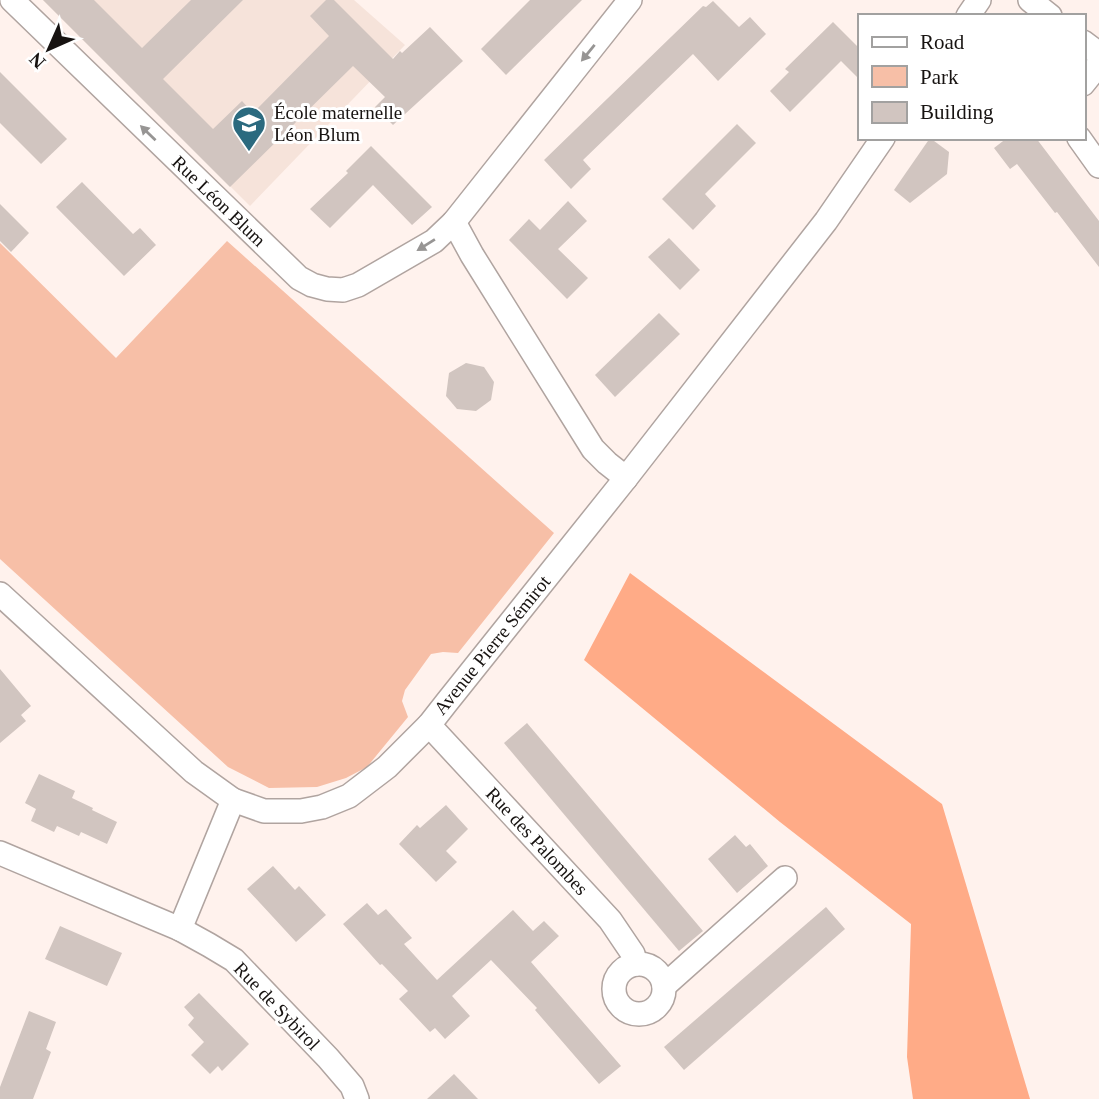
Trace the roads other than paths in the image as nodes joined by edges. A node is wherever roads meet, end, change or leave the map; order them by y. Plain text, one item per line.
1 (12, 0) edge
2 (630, 0) edge
3 (1030, 0) edge
4 (1048, 14) edge
5 (1099, 64) edge
6 (1085, 82) edge
7 (882, 140) edge
8 (1080, 140) edge
9 (1099, 166) edge
10 (454, 222) junction
11 (626, 478) junction
12 (0, 594) edge
13 (429, 725) junction
14 (233, 800) junction
15 (0, 853) edge
16 (785, 878) dead end
17 (180, 929) junction
18 (636, 964) junction
19 (664, 986) junction
20 (357, 1099) edge

10 -> 1 street, Rue Léon Blum
2 -> 10 street, Rue Léon Blum
3 - 4 street
5 - 6 street
7 - 11 street, Avenue Pierre Sémirot
8 - 9 street
10 - 11 street
11 - 13 street, Avenue Pierre Sémirot
12 - 14 street, Avenue Pierre Sémirot
13 - 14 street, Avenue Pierre Sémirot
13 - 18 street, Rue des Palombes
14 - 17 street
15 - 17 street, Rue de Sybirol
16 - 19 street
17 - 20 street, Rue de Sybirol
18 - 19 street
18 - 19 street

